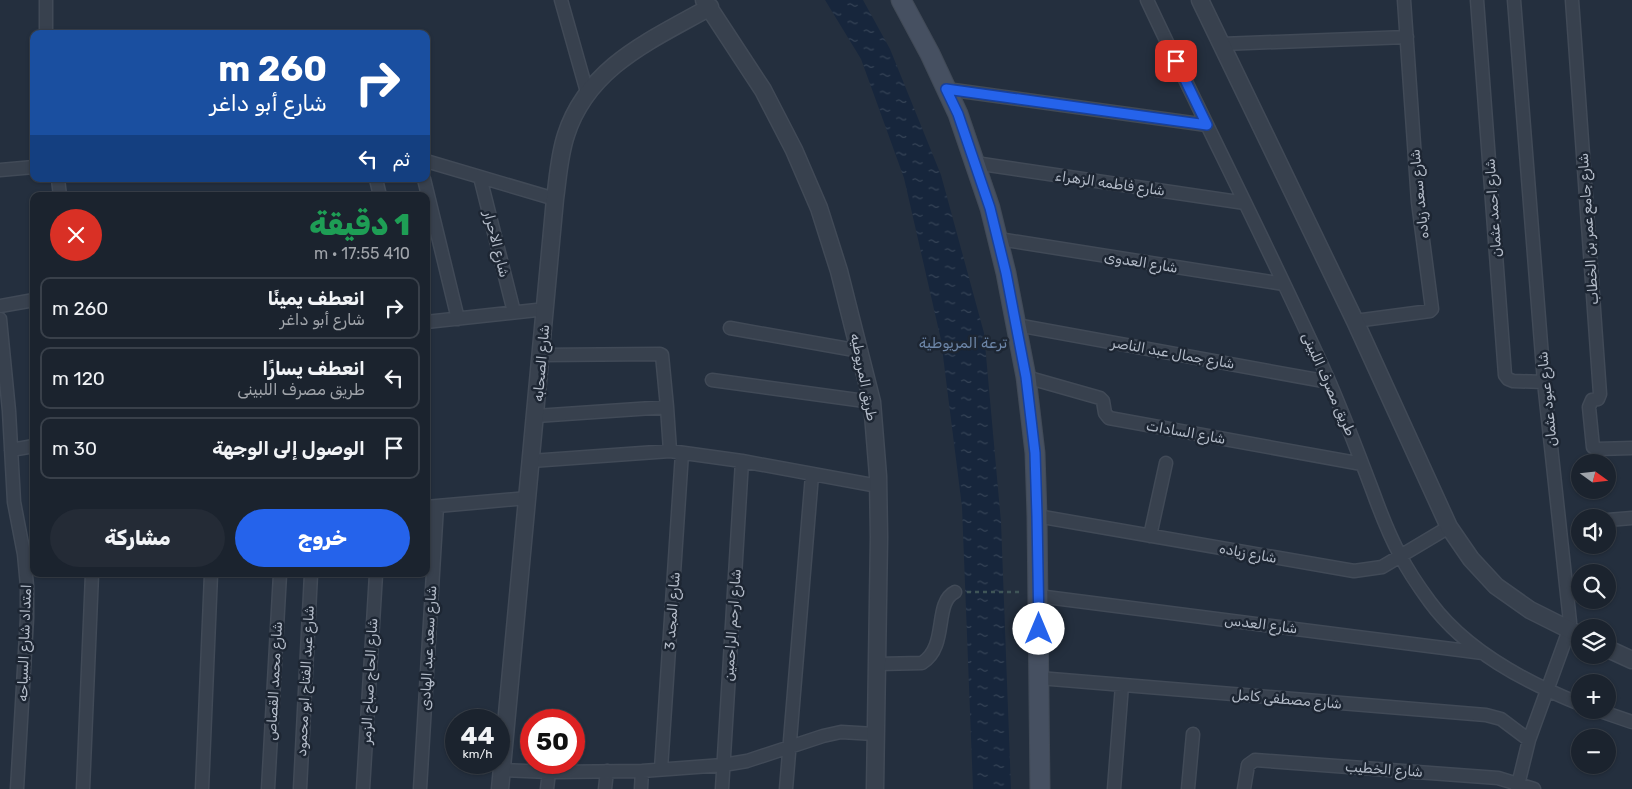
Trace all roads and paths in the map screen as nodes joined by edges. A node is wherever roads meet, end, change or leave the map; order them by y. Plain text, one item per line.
1 (46, 0) edge
2 (561, 0) edge
3 (901, 0) edge
4 (1147, 0) edge
5 (1200, 0) edge
6 (1404, 0) edge
7 (1477, 0) edge
8 (1514, 0) edge
9 (1572, 0) edge
10 (707, 4) edge
11 (46, 30) edge
12 (1407, 37) junction
13 (1222, 44) junction
14 (946, 89) junction
15 (587, 92) junction
16 (1207, 125) junction
17 (430, 162) edge
18 (975, 163) junction
19 (30, 167) edge
20 (0, 170) edge
21 (480, 177) junction
22 (555, 199) junction
23 (1244, 203) junction
24 (430, 204) edge
25 (999, 239) junction
26 (1284, 284) junction
27 (30, 301) edge
28 (0, 306) edge
29 (546, 309) junction
30 (514, 312) junction
31 (458, 318) junction
32 (0, 319) edge
33 (1355, 321) junction
34 (430, 322) edge
35 (1016, 325) junction
36 (730, 328) dead end
37 (860, 351) junction
38 (541, 355) junction
39 (1026, 377) junction
40 (712, 380) dead end
41 (1329, 382) junction
42 (1544, 382) junction
43 (872, 402) junction
44 (667, 406) junction
45 (4, 412) edge
46 (536, 416) junction
47 (30, 447) edge
48 (1632, 448) edge
49 (11, 450) junction
50 (676, 452) junction
51 (742, 461) junction
52 (531, 462) junction
53 (1166, 463) dead end
54 (1362, 464) junction
55 (812, 475) junction
56 (878, 486) junction
57 (528, 498) junction
58 (432, 507) edge
59 (1037, 516) junction
60 (1632, 518) edge
61 (1616, 519) edge
62 (1448, 527) junction
63 (1150, 536) junction
64 (430, 554) edge
65 (1400, 556) junction
66 (92, 577) edge
67 (211, 577) edge
68 (280, 577) edge
69 (311, 577) edge
70 (376, 577) edge
71 (429, 577) edge
72 (955, 592) joint
73 (1007, 592) dead end
74 (1038, 596) junction
75 (1572, 619) edge
76 (1571, 631) edge
77 (1571, 641) edge
78 (1483, 653) junction
79 (1616, 653) edge
80 (1632, 660) edge
81 (877, 664) junction
82 (1039, 678) junction
83 (1122, 685) junction
84 (1546, 690) junction
85 (1571, 700) edge
86 (507, 709) edge
87 (1616, 717) edge
88 (1632, 722) edge
89 (875, 734) junction
90 (1193, 734) dead end
91 (1529, 740) junction
92 (789, 746) junction
93 (723, 765) junction
94 (661, 769) junction
95 (585, 771) edge
96 (607, 771) junction
97 (642, 771) junction
98 (501, 774) edge
99 (549, 774) edge
100 (1517, 786) edge
101 (17, 789) edge
102 (83, 789) edge
103 (202, 789) edge
104 (268, 789) edge
105 (300, 789) edge
106 (363, 789) edge
107 (420, 789) edge
108 (500, 789) edge
109 (547, 789) edge
110 (605, 789) edge
111 (641, 789) edge
112 (722, 789) edge
113 (786, 789) edge
114 (875, 789) edge
115 (1040, 789) edge
116 (1114, 789) edge
117 (1188, 789) edge
118 (1244, 789) edge
119 (1534, 789) edge

1 - 11 street
2 - 15 street
3 - 14 main road
4 - 16 street, طريق مصرف اللبينى
5 - 13 street
6 - 12 street, شارع سعد زياده
7 - 42 street, شارع احمد عثمان
8 - 42 street, شارع عبود عثمان
9 - 48 street, شارع جامع عمر بن الخطاب
10 - 15 street, شارع الصحابه
10 - 37 street, طريق المريوطيه
12 - 13 street
12 - 33 street, شارع سعد زياده
13 - 33 street
14 - 16 street
14 - 18 main road
15 - 22 street, شارع الصحابه
16 - 23 street, طريق مصرف اللبينى
17 - 21 street
18 - 23 street, شارع فاطمه الزهراء
18 - 25 main road
19 - 20 street
21 - 22 street
21 - 30 street, شارع الاحرار
22 - 29 street, شارع الصحابه
23 - 26 street, طريق مصرف اللبينى
24 - 31 street
25 - 26 street, شارع العدوى
25 - 35 main road
26 - 41 street, طريق مصرف اللبينى
27 - 28 street
29 - 30 street
29 - 38 street, شارع الصحابه
30 - 31 street
31 - 34 street
32 - 45 street, امتداد شارع السياحه
33 - 62 street
35 - 39 main road
35 - 41 street, شارع جمال عبد الناصر
36 - 37 street
37 - 43 street, طريق المريوطيه
38 - 44 street, شارع المجد 3
38 - 46 street, شارع الصحابه
39 - 54 street, شارع السادات
39 - 59 main road
40 - 43 street
41 - 54 street, طريق مصرف اللبينى
42 - 75 street, شارع عبود عثمان
43 - 56 street, طريق المريوطيه
44 - 46 street
44 - 50 street, شارع المجد 3
45 - 49 street, امتداد شارع السياحه
46 - 52 street, شارع الصحابه
47 - 49 street
49 - 101 street, امتداد شارع السياحه
50 - 51 street
50 - 52 street
50 - 94 street, شارع المجد 3
51 - 55 street
51 - 93 street, شارع ارحم الراحمين
52 - 57 street, شارع الصحابه
53 - 63 street
54 - 65 street, طريق مصرف اللبينى
55 - 56 street
55 - 92 street
56 - 81 street, طريق المريوطيه
57 - 58 street
57 - 86 street, شارع الصحابه
58 - 64 street, شارع سعد عبد الهادى
59 - 63 street, شارع زياده
59 - 74 main road
60 - 61 street
62 - 65 street, شارع زياده
62 - 76 street
63 - 65 street, شارع زياده
65 - 78 street, طريق مصرف اللبينى
66 - 102 street
67 - 103 street
68 - 104 street, شارع محمد القصاص
69 - 105 street, شارع عبد الفتاح ابو محمود
70 - 106 street, شارع الحاج صباح الزمر
71 - 107 street, شارع سعد عبد الهادى
72 - 73 path
72 - 81 street
74 - 78 street, شارع العدس
74 - 82 main road
77 - 84 street, شارع عبود عثمان
78 - 84 street, طريق مصرف اللبينى
79 - 80 street
81 - 89 street, طريق المريوطيه
82 - 83 street, شارع مصطفى كامل
82 - 115 main road
83 - 91 street, شارع مصطفى كامل
83 - 116 street
84 - 85 street, طريق مصرف اللبينى
84 - 91 street, شارع عبود عثمان
87 - 88 street
89 - 92 street
89 - 114 street, طريق المريوطيه
90 - 117 street
91 - 100 street, شارع عبود عثمان
92 - 93 street
92 - 113 street
93 - 94 street
93 - 112 street, شارع ارحم الراحمين
94 - 97 street
95 - 96 street
96 - 97 street
96 - 110 street
97 - 111 street
98 - 108 street, شارع الصحابه
99 - 109 street
100 - 118 street, شارع الخطيب
100 - 119 street, شارع الخطيب

